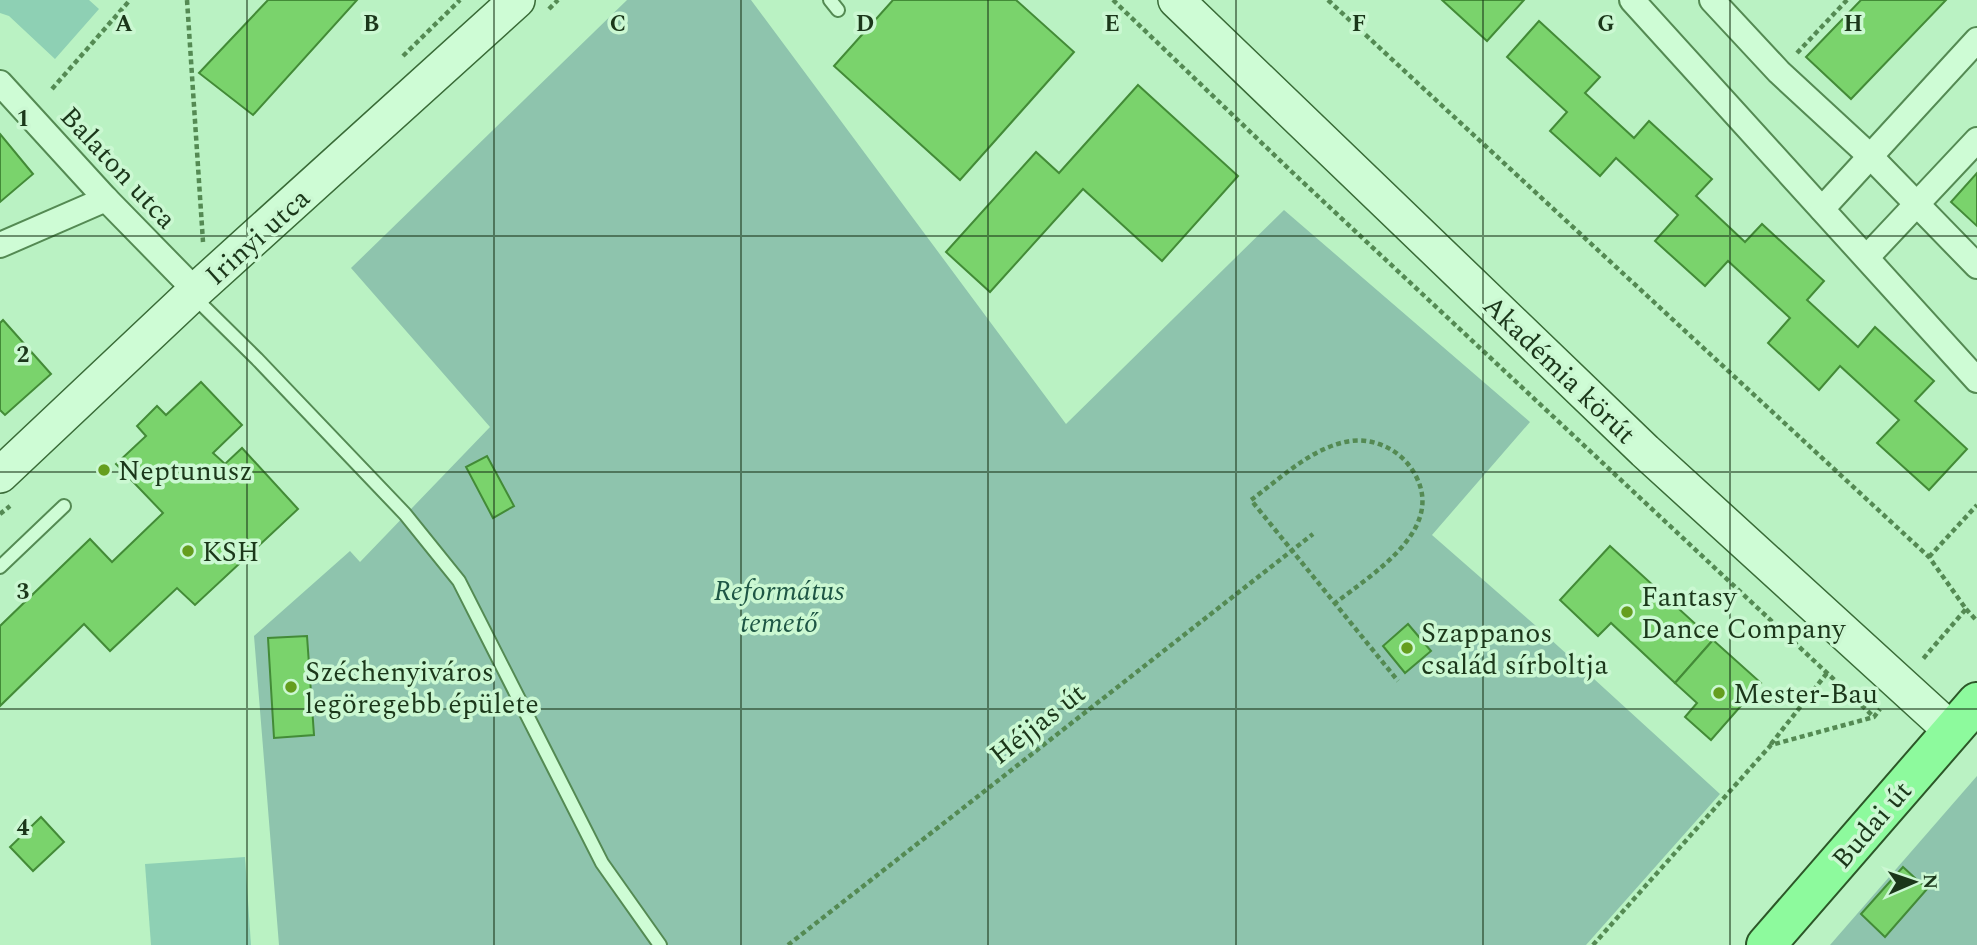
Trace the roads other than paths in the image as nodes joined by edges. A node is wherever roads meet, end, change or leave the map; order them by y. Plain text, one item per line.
1 (517, 0) edge
2 (1176, 0) edge
3 (1632, 0) edge
4 (1712, 0) edge
5 (1977, 40) edge
6 (0, 83) edge
7 (1977, 140) edge
8 (1870, 156) junction
9 (107, 199) junction
10 (1917, 205) junction
11 (1822, 209) junction
12 (0, 245) edge
13 (1867, 257) junction
14 (1977, 266) edge
15 (194, 293) junction
16 (1977, 380) edge
17 (0, 475) edge
18 (65, 506) dead end
19 (0, 566) edge
20 (1977, 702) edge
21 (1952, 731) junction
22 (660, 945) edge
23 (1766, 945) edge

1 - 15 street, Irinyi utca
2 - 21 street, Akadémia körút
3 - 11 street
4 - 8 street
5 - 8 street
6 - 9 street, Balaton utca
7 - 10 street
8 - 10 street
8 - 11 street
9 - 12 street
9 - 15 street, Balaton utca
10 - 13 street
10 - 14 street
11 - 13 street
13 - 16 street
15 - 17 street, Irinyi utca
15 - 22 lane
18 - 19 lane
20 - 21 main road, Budai út
21 - 23 main road, Budai út

